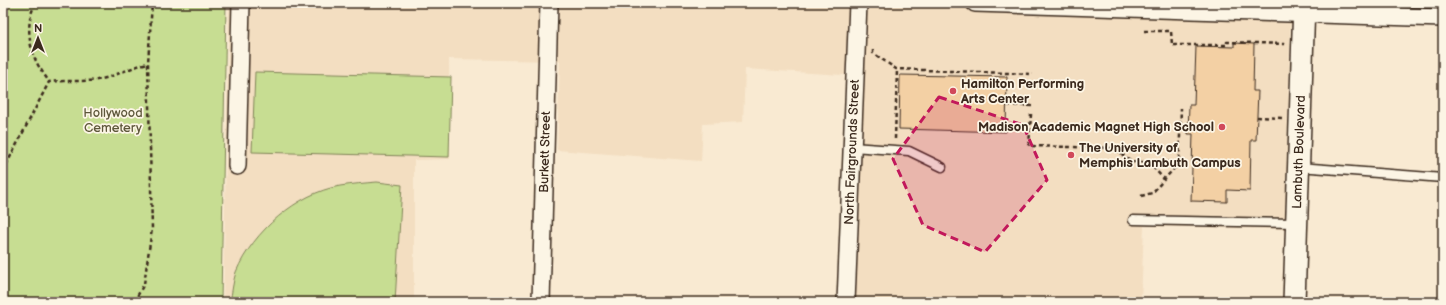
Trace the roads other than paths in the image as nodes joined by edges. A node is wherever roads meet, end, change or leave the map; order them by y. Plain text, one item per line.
1 (240, 3) edge
2 (549, 3) edge
3 (858, 3) edge
4 (975, 3) edge
5 (1303, 8) edge
6 (1443, 18) edge
7 (852, 147) junction
8 (237, 166) dead end
9 (1298, 166) junction
10 (942, 167) dead end
11 (1443, 178) edge
12 (1133, 220) dead end
13 (1296, 223) junction
14 (541, 302) edge
15 (846, 302) edge
16 (1294, 302) edge

1 - 8 street
2 - 14 street, Burkett Street
3 - 7 street, North Fairgrounds Street
4 - 5 street
5 - 6 street
5 - 9 street, Lambuth Boulevard
7 - 10 lane
7 - 15 street, North Fairgrounds Street
9 - 11 lane
9 - 13 street, Lambuth Boulevard
12 - 13 lane
13 - 16 street, Lambuth Boulevard

